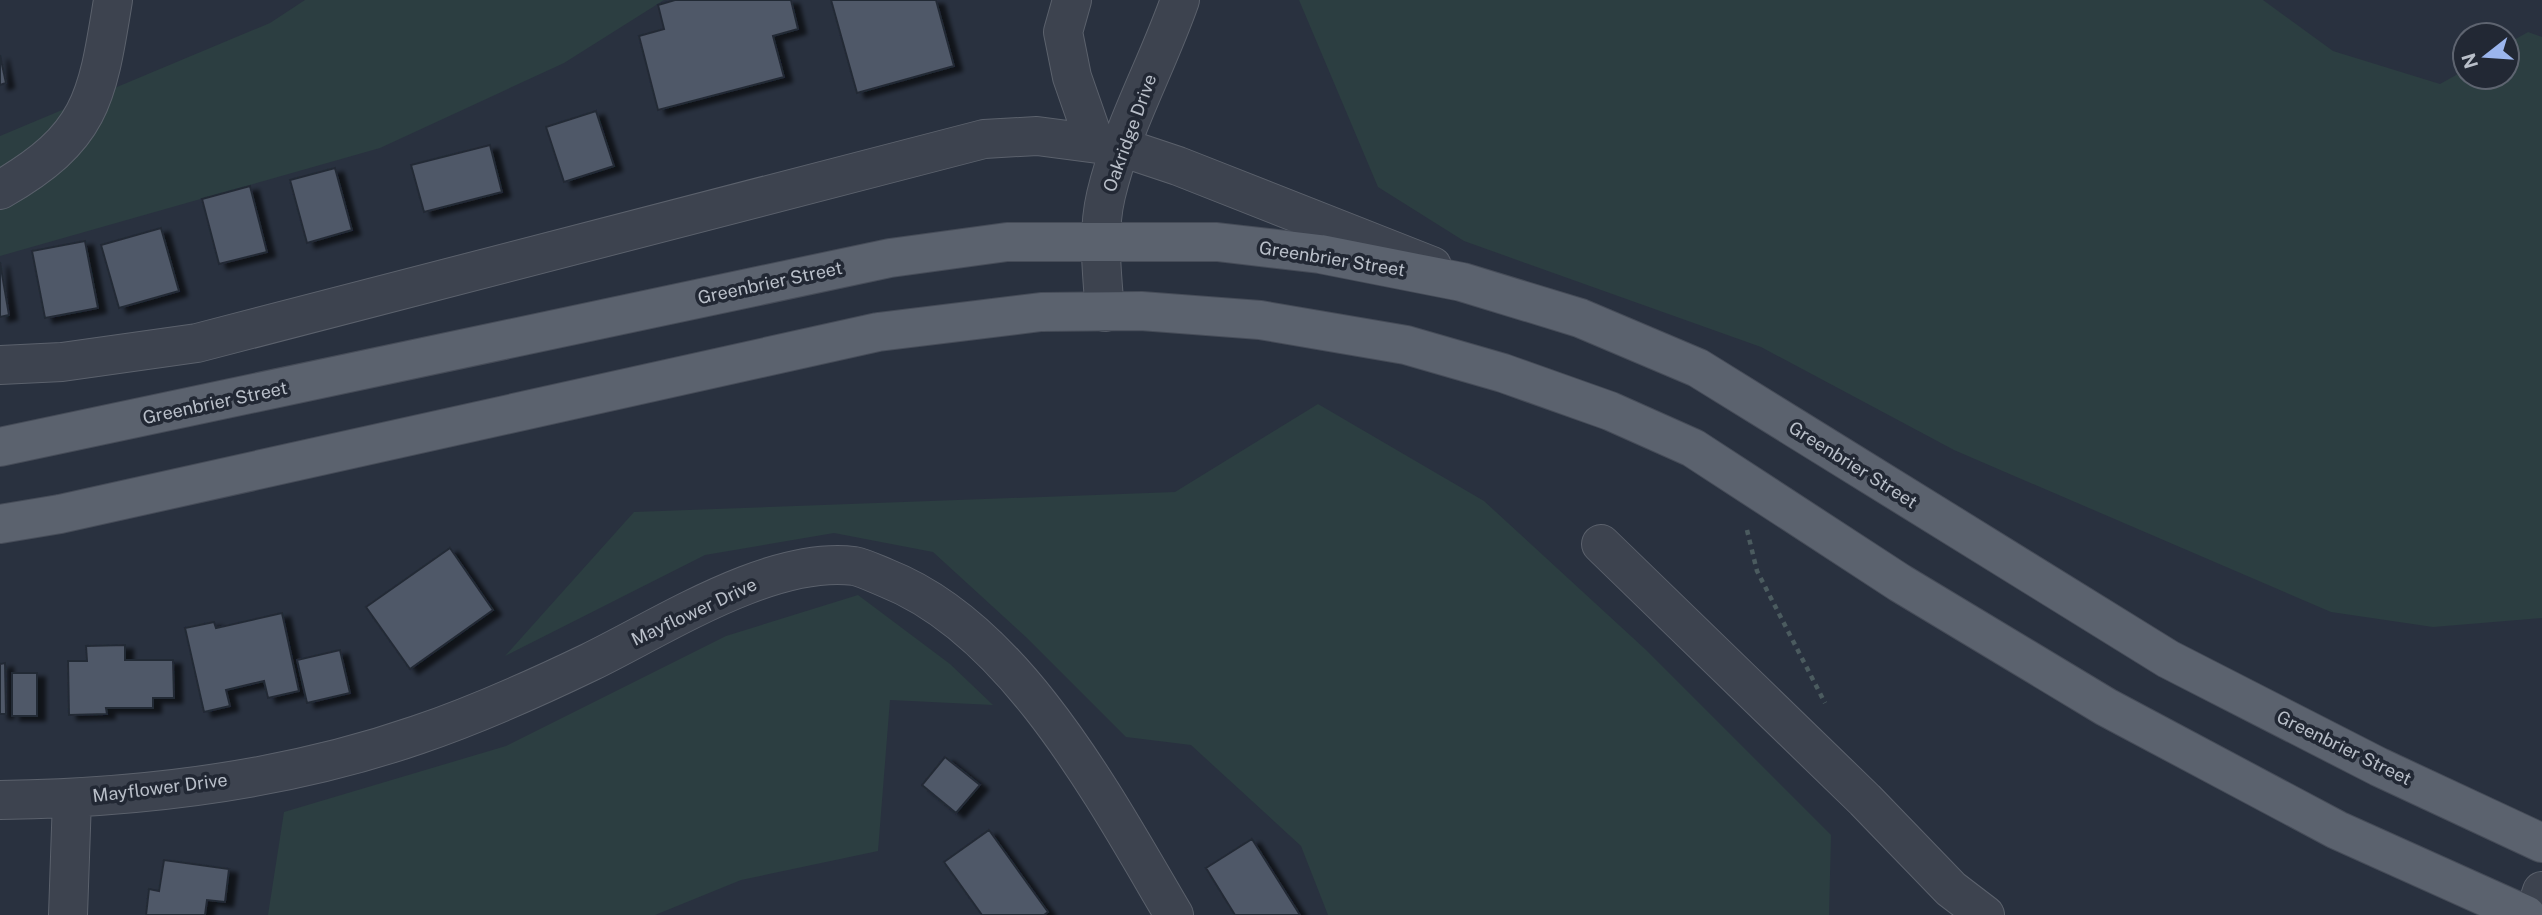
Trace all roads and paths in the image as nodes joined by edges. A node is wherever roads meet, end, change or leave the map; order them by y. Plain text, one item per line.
1 (113, 0) edge
2 (1072, 0) edge
3 (1174, 1) edge
4 (1108, 145) junction
5 (0, 190) edge
6 (1101, 240) junction
7 (1523, 303) junction
8 (1105, 312) junction
9 (0, 365) edge
10 (0, 447) edge
11 (1732, 473) junction
12 (0, 524) edge
13 (1601, 544) dead end
14 (1828, 709) dead end
15 (72, 799) junction
16 (0, 800) edge
17 (2542, 843) edge
18 (2542, 891) edge
19 (68, 915) edge
20 (1174, 915) edge
21 (1986, 915) edge
22 (2526, 915) edge
23 (2534, 915) edge

1 - 5 street
2 - 4 street
3 - 4 street, Oakridge Drive
4 - 6 street, Oakridge Drive
4 - 7 street
4 - 9 street
6 - 7 main road, Greenbrier Street
6 - 8 street, Oakridge Drive
6 - 10 main road, Greenbrier Street
7 - 17 main road, Greenbrier Street
8 - 11 main road
8 - 12 main road
11 - 14 path
11 - 22 main road
13 - 21 street
15 - 16 street, Mayflower Drive
15 - 19 street
15 - 20 street, Mayflower Drive
18 - 23 street

